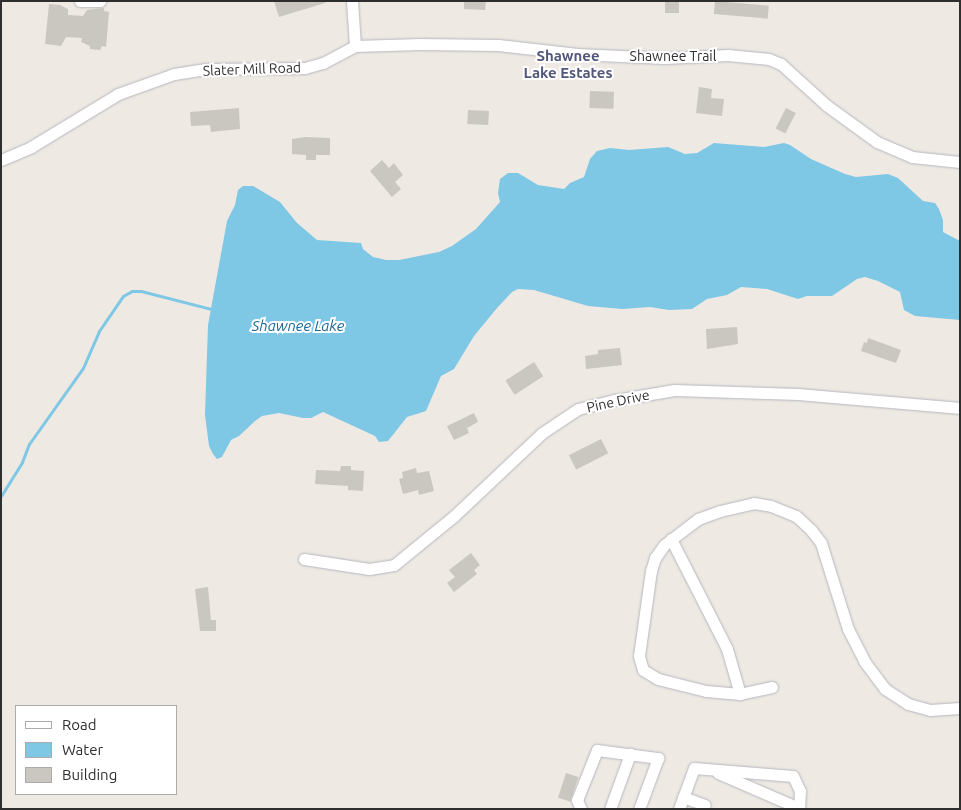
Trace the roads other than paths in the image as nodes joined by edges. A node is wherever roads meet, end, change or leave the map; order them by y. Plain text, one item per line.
1 (80, 1) edge
2 (100, 1) edge
3 (352, 1) edge
4 (355, 46) junction
5 (1, 160) edge
6 (960, 162) edge
7 (960, 408) edge
8 (672, 539) junction
9 (304, 559) dead end
10 (772, 688) dead end
11 (740, 694) junction
12 (960, 708) edge
13 (630, 754) junction
14 (709, 770) junction
15 (683, 797) junction
16 (708, 808) edge
17 (581, 809) edge
18 (610, 809) edge
19 (639, 809) edge
20 (679, 809) edge
21 (799, 809) edge

1 - 2 street
3 - 4 street
4 - 5 street, Slater Mill Road
4 - 6 street, Shawnee Trail
7 - 9 street, Pine Drive
8 - 11 street
8 - 11 street
8 - 12 street
10 - 11 street
13 - 17 street
13 - 18 street
13 - 19 street
14 - 15 street
14 - 21 street
14 - 21 street
15 - 16 street
15 - 20 street

